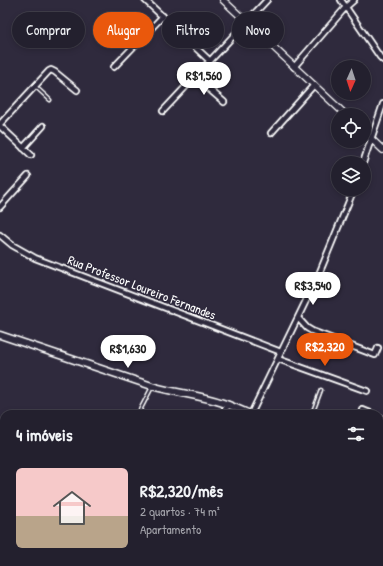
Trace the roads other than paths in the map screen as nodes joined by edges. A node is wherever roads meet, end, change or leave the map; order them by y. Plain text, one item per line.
1 (145, 0) edge
2 (223, 0) edge
3 (267, 0) edge
4 (340, 0) edge
5 (354, 0) edge
6 (346, 7) junction
7 (236, 12) edge
8 (256, 12) edge
9 (162, 15) edge
10 (162, 17) edge
11 (232, 37) edge
12 (197, 48) edge
13 (274, 48) edge
14 (210, 60) junction
15 (383, 60) edge
16 (294, 66) junction
17 (114, 67) dead end
18 (195, 77) junction
19 (314, 85) junction
20 (34, 86) junction
21 (77, 90) dead end
22 (50, 100) dead end
23 (224, 102) dead end
24 (383, 104) edge
25 (339, 108) edge
26 (163, 111) dead end
27 (382, 113) edge
28 (0, 125) edge
29 (43, 126) dead end
30 (270, 133) dead end
31 (371, 138) joint
32 (23, 148) junction
33 (383, 150) edge
34 (31, 155) dead end
35 (28, 176) dead end
36 (351, 196) edge
37 (0, 207) edge
38 (0, 235) edge
39 (298, 318) junction
40 (0, 335) edge
41 (378, 348) dead end
42 (281, 352) junction
43 (278, 359) junction
44 (152, 386) junction
45 (321, 390) dead end
46 (367, 391) dead end
47 (229, 405) junction
48 (140, 410) edge
49 (225, 410) edge
50 (241, 410) edge
51 (252, 410) edge
52 (314, 410) edge

1 - 9 street
2 - 7 street
3 - 8 street
4 - 6 street
5 - 6 street
6 - 15 street
6 - 16 street
10 - 17 street
11 - 14 street
12 - 14 street
13 - 16 street
14 - 18 street
16 - 19 street
18 - 23 street
18 - 26 street
19 - 25 street
19 - 30 street
20 - 21 street
20 - 22 lane
20 - 28 street
24 - 27 street
27 - 31 street
28 - 32 street
29 - 32 street
31 - 33 street
32 - 34 street
35 - 37 street
36 - 39 street
38 - 42 street, Rua Professor Loureiro Fernandes
39 - 41 street
39 - 42 street
40 - 44 main road
42 - 43 street
43 - 46 street
43 - 51 street
44 - 47 main road
44 - 48 lane
45 - 52 lane
47 - 49 street
47 - 50 main road

